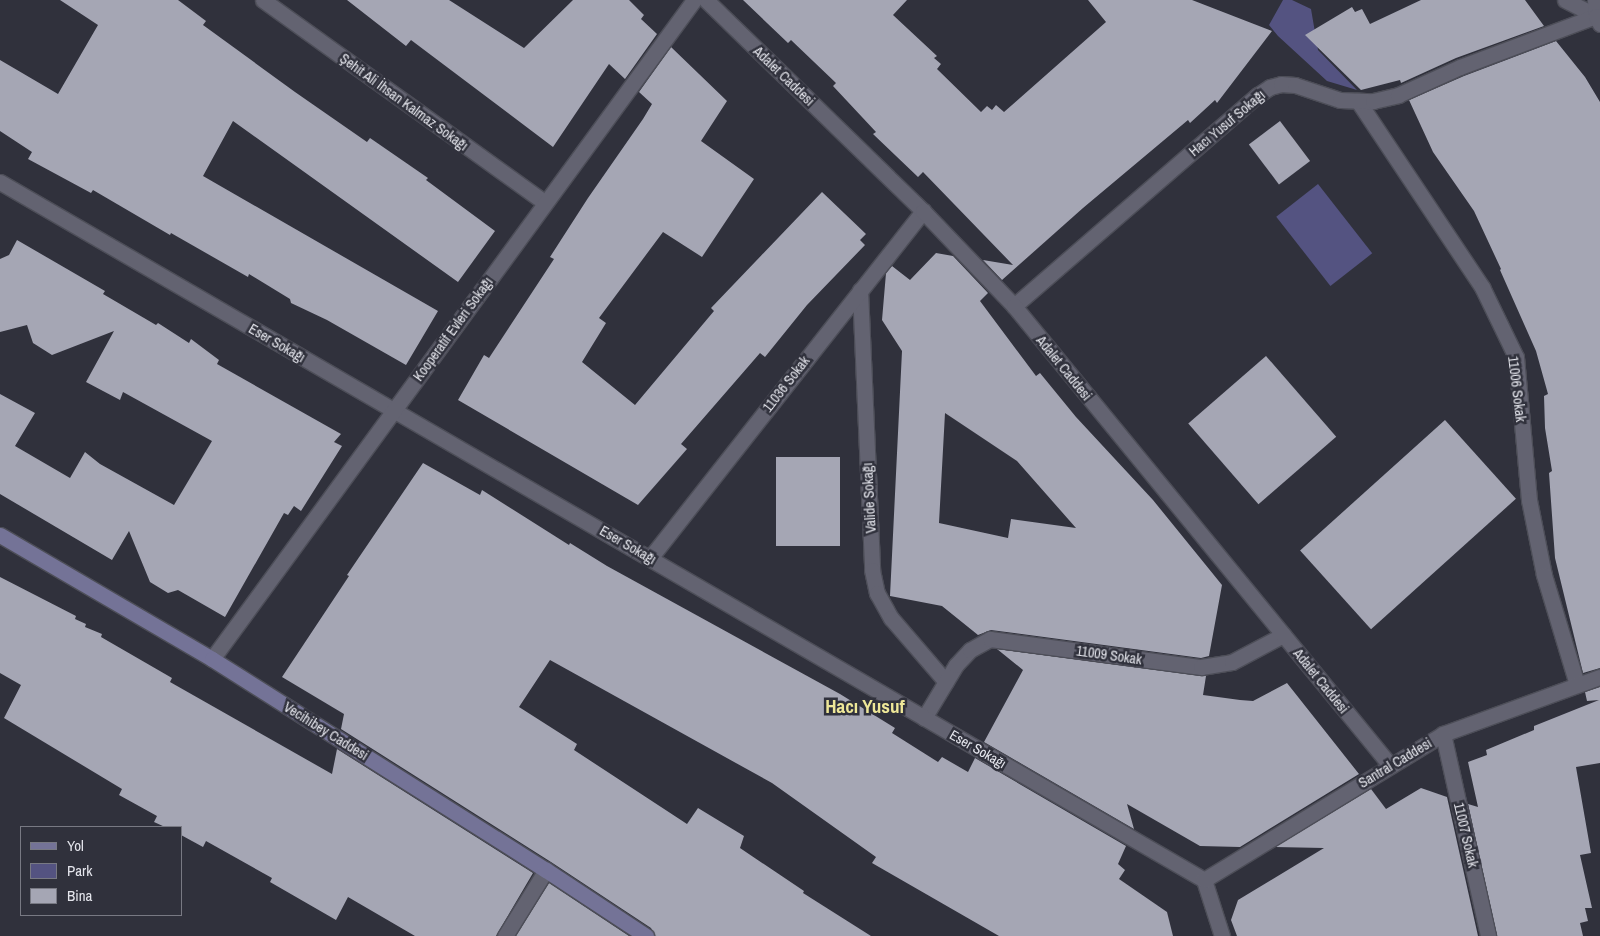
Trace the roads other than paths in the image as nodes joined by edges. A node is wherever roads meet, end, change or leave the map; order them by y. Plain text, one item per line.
1 (263, 0) edge
2 (694, 0) edge
3 (706, 0) edge
4 (1565, 0) edge
5 (1595, 0) edge
6 (1598, 20) edge
7 (1358, 101) junction
8 (0, 182) edge
9 (545, 203) junction
10 (923, 211) junction
11 (860, 290) junction
12 (1014, 306) junction
13 (393, 411) junction
14 (0, 535) edge
15 (650, 558) junction
16 (1283, 635) junction
17 (212, 659) junction
18 (1600, 677) edge
19 (946, 682) junction
20 (1577, 684) junction
21 (924, 718) junction
22 (1443, 734) junction
23 (1390, 765) junction
24 (546, 870) junction
25 (1204, 880) junction
26 (505, 936) edge
27 (646, 936) edge
28 (1222, 936) edge
29 (1488, 936) edge

1 - 9 street, Şehit Ali İhsan Kalmaz Sokağı
2 - 9 street, Kooperatif Evleri Sokağı
3 - 10 street, Adalet Caddesi
4 - 6 street
5 - 6 street
6 - 7 street, Hacı Yusuf Sokağı
7 - 12 street, Hacı Yusuf Sokağı
7 - 20 street, 11006 Sokak
8 - 13 street, Eser Sokağı
9 - 13 street, Kooperatif Evleri Sokağı
10 - 11 street, 11036 Sokak
10 - 12 street, Adalet Caddesi
11 - 15 street, 11036 Sokak
11 - 19 street, Valide Sokağı
12 - 16 street, Adalet Caddesi
13 - 15 street, Eser Sokağı
13 - 17 street, Kooperatif Evleri Sokağı
14 - 17 street, Vecihibey Caddesi
15 - 21 street, Eser Sokağı
16 - 19 street, 11009 Sokak
16 - 23 street, Adalet Caddesi
17 - 24 street, Vecihibey Caddesi
18 - 20 street, Santral Caddesi
19 - 21 street, 11009 Sokak
20 - 22 street, Santral Caddesi
21 - 25 street, Eser Sokağı
22 - 23 street, Santral Caddesi
22 - 29 street, 11007 Sokak
23 - 25 street, Santral Caddesi
24 - 26 street
24 - 27 street, Vecihibey Caddesi
25 - 28 street

